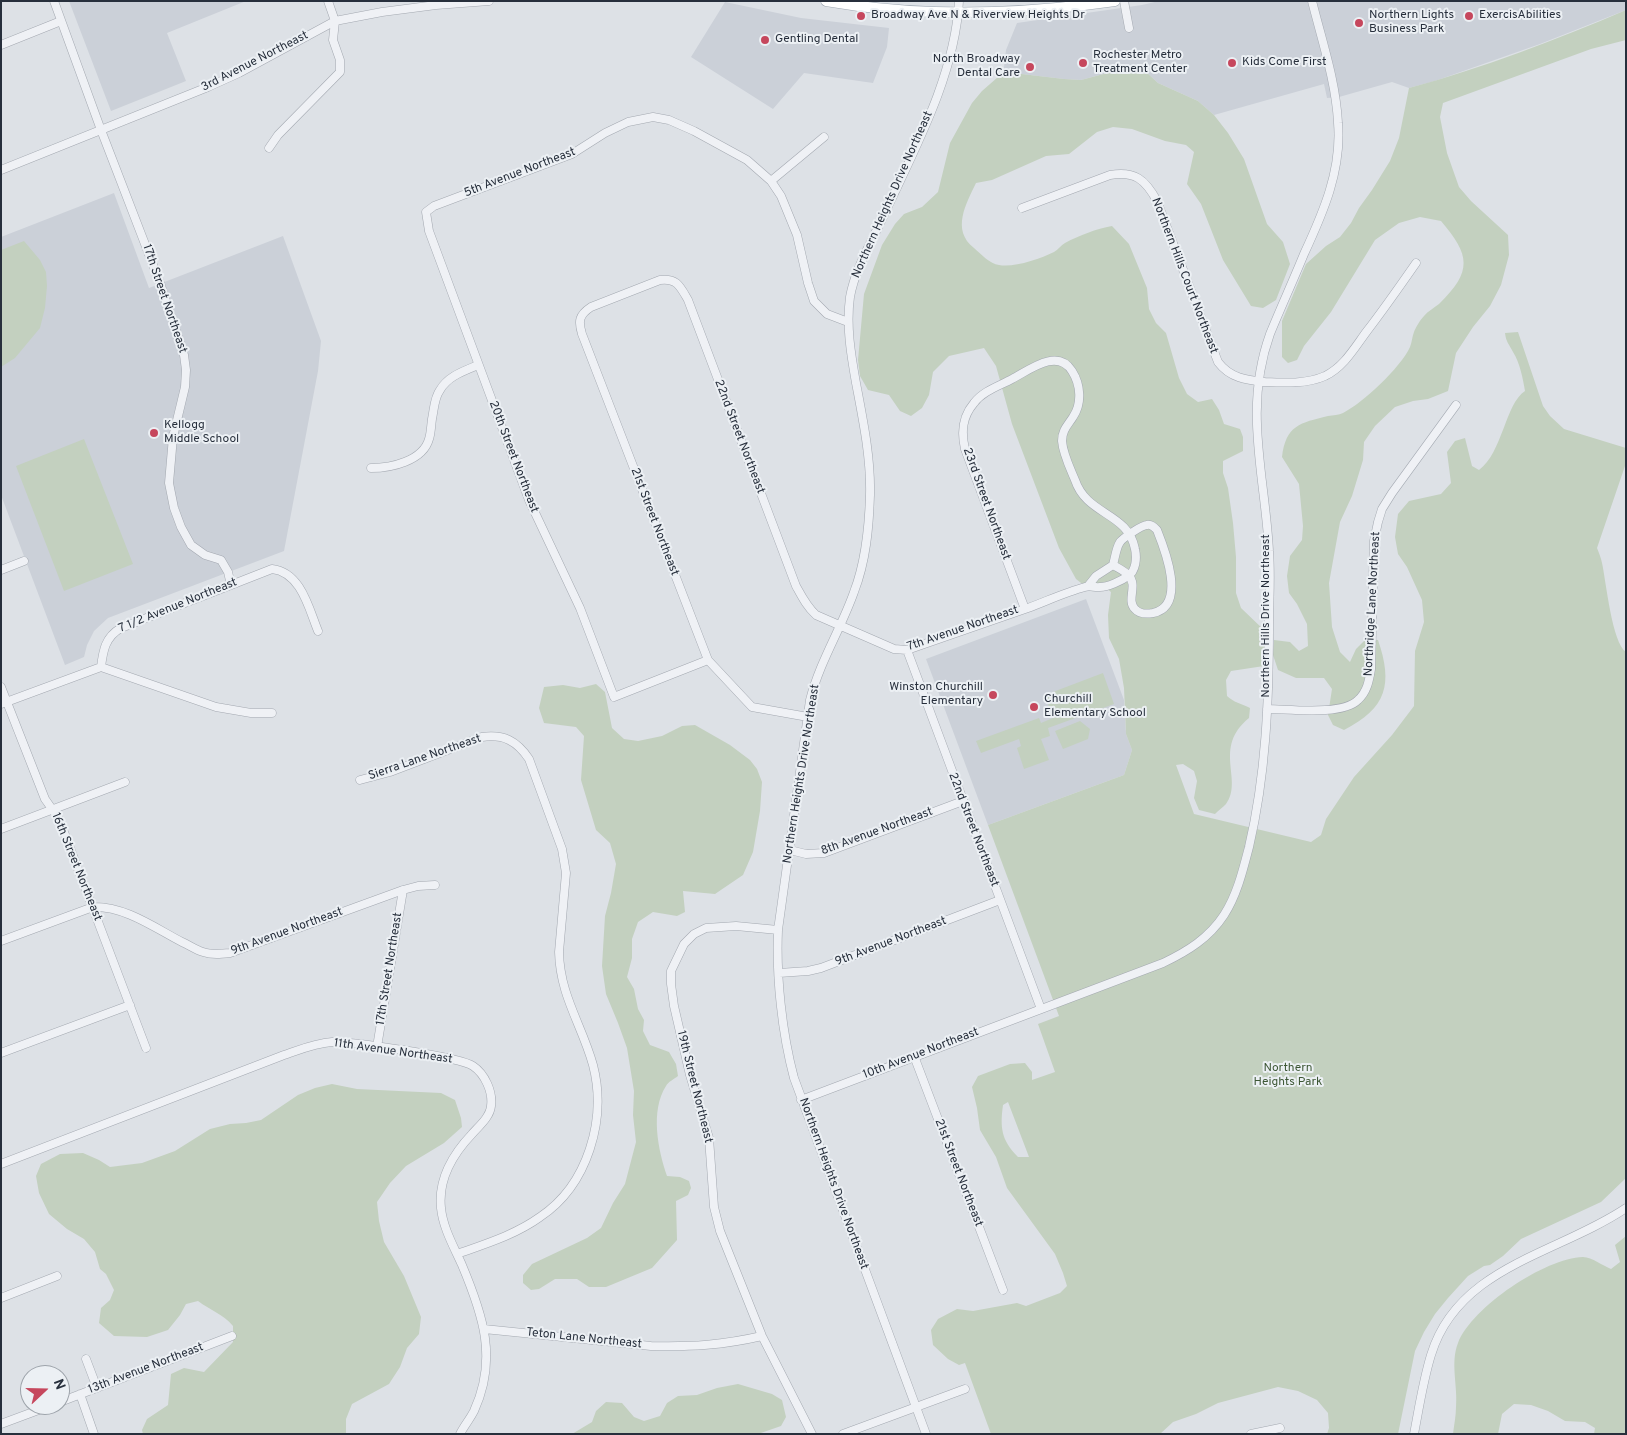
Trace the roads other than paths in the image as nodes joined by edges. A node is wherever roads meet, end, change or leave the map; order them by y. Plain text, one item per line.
1 (54, 1) edge
2 (328, 1) edge
3 (489, 1) edge
4 (826, 1) edge
5 (959, 1) edge
6 (1115, 1) edge
7 (1124, 1) edge
8 (1312, 1) edge
9 (866, 4) edge
10 (958, 14) junction
11 (61, 21) junction
12 (335, 21) junction
13 (1129, 28) dead end
14 (1, 45) edge
15 (101, 130) junction
16 (824, 137) dead end
17 (269, 148) dead end
18 (1, 170) edge
19 (771, 181) junction
20 (1022, 208) dead end
21 (426, 212) joint
22 (1416, 263) dead end
23 (625, 294) joint
24 (848, 322) junction
25 (478, 365) junction
26 (1258, 381) junction
27 (1456, 405) dead end
28 (371, 468) dead end
29 (1130, 535) junction
30 (24, 561) dead end
31 (1113, 565) junction
32 (1, 570) edge
33 (1129, 576) junction
34 (231, 584) junction
35 (1088, 586) junction
36 (1025, 609) junction
37 (840, 626) junction
38 (318, 631) dead end
39 (907, 650) junction
40 (708, 660) junction
41 (100, 667) junction
42 (1, 687) edge
43 (4, 703) edge
44 (1267, 709) junction
45 (272, 713) dead end
46 (808, 717) junction
47 (360, 780) dead end
48 (125, 782) dead end
49 (962, 801) junction
50 (52, 810) junction
51 (1, 829) edge
52 (790, 850) junction
53 (435, 885) dead end
54 (403, 890) junction
55 (1000, 900) junction
56 (93, 907) junction
57 (778, 930) junction
58 (1, 941) edge
59 (779, 973) junction
60 (130, 1005) junction
61 (1041, 1009) junction
62 (377, 1047) junction
63 (146, 1048) dead end
64 (1, 1053) edge
65 (914, 1056) junction
66 (801, 1100) junction
67 (1, 1164) edge
68 (1626, 1208) edge
69 (457, 1254) junction
70 (57, 1276) dead end
71 (1003, 1290) dead end
72 (1, 1298) edge
73 (484, 1329) junction
74 (232, 1336) dead end
75 (762, 1336) junction
76 (86, 1359) dead end
77 (97, 1388) junction
78 (965, 1389) dead end
79 (80, 1394) junction
80 (70, 1398) edge
81 (916, 1407) junction
82 (25, 1415) edge
83 (1, 1424) edge
84 (1280, 1428) dead end
85 (94, 1434) edge
86 (460, 1434) edge
87 (812, 1434) edge
88 (843, 1434) edge
89 (926, 1434) edge
90 (1251, 1434) edge
91 (1414, 1434) edge

1 - 11 street, 17th Street Northeast
2 - 12 street
3 - 12 street, 3rd Avenue Northeast
4 - 9 main road
5 - 10 street, Northern Heights Drive Northeast
6 - 10 main road
7 - 13 street
8 - 26 street, Northern Hills Drive Northeast
9 - 10 main road
10 - 24 street, Northern Heights Drive Northeast
11 - 14 street
11 - 15 street, 17th Street Northeast
12 - 15 street, 3rd Avenue Northeast
12 - 17 street
15 - 18 street, 3rd Avenue Northeast
15 - 34 street, 17th Street Northeast
16 - 19 street
19 - 21 street, 5th Avenue Northeast
19 - 24 street, 5th Avenue Northeast
20 - 26 street, Northern Hills Court Northeast
21 - 25 street, 20th Street Northeast
22 - 26 street, Northern Hills Court Northeast
23 - 37 street, 22nd Street Northeast
23 - 40 street, 21st Street Northeast
24 - 37 street, Northern Heights Drive Northeast
25 - 28 street
25 - 40 street, 20th Street Northeast
26 - 44 street, Northern Hills Drive Northeast
27 - 44 street, Northridge Lane Northeast
29 - 31 street
29 - 33 street
29 - 33 street
29 - 36 street, 23rd Street Northeast
30 - 32 street
31 - 33 street
31 - 35 street
33 - 35 street
34 - 38 street, 7 1/2 Avenue Northeast
34 - 41 street, 7 1/2 Avenue Northeast
35 - 36 street, 7th Avenue Northeast
36 - 39 street, 7th Avenue Northeast
37 - 39 street, 7th Avenue Northeast
37 - 46 street, Northern Heights Drive Northeast
39 - 49 street, 22nd Street Northeast
40 - 46 street, 21st Street Northeast
41 - 43 street
41 - 45 street
42 - 43 street, 16th Street Northeast
43 - 50 street, 16th Street Northeast
44 - 61 street, Northern Hills Drive Northeast
46 - 52 street, Northern Heights Drive Northeast
47 - 69 street, Sierra Lane Northeast
48 - 50 street
49 - 52 street, 8th Avenue Northeast
49 - 55 street, 22nd Street Northeast
50 - 51 street
50 - 56 street, 16th Street Northeast
52 - 57 street, Northern Heights Drive Northeast
53 - 54 street, 9th Avenue Northeast
54 - 56 street, 9th Avenue Northeast
54 - 62 street, 17th Street Northeast
55 - 59 street, 9th Avenue Northeast
55 - 61 street, 22nd Street Northeast
56 - 58 street, 9th Avenue Northeast
56 - 60 street, 16th Street Northeast
57 - 59 street, Northern Heights Drive Northeast
57 - 75 street, 19th Street Northeast
59 - 66 street, Northern Heights Drive Northeast
60 - 63 street, 16th Street Northeast
60 - 64 street
61 - 65 street, 10th Avenue Northeast
62 - 67 street, 11th Avenue Northeast
62 - 69 street, 11th Avenue Northeast
65 - 66 street, 10th Avenue Northeast
65 - 71 street, 21st Street Northeast
66 - 81 street, Northern Heights Drive Northeast
68 - 91 street
69 - 73 street
70 - 72 street
73 - 75 street, Teton Lane Northeast
73 - 86 street
74 - 77 street, 13th Avenue Northeast
75 - 87 street, 19th Street Northeast
76 - 77 street
77 - 79 street, 13th Avenue Northeast
78 - 81 street
79 - 80 street, 13th Avenue Northeast
79 - 85 street
81 - 88 street
81 - 89 street, Northern Heights Drive Northeast
82 - 83 street
84 - 90 street

